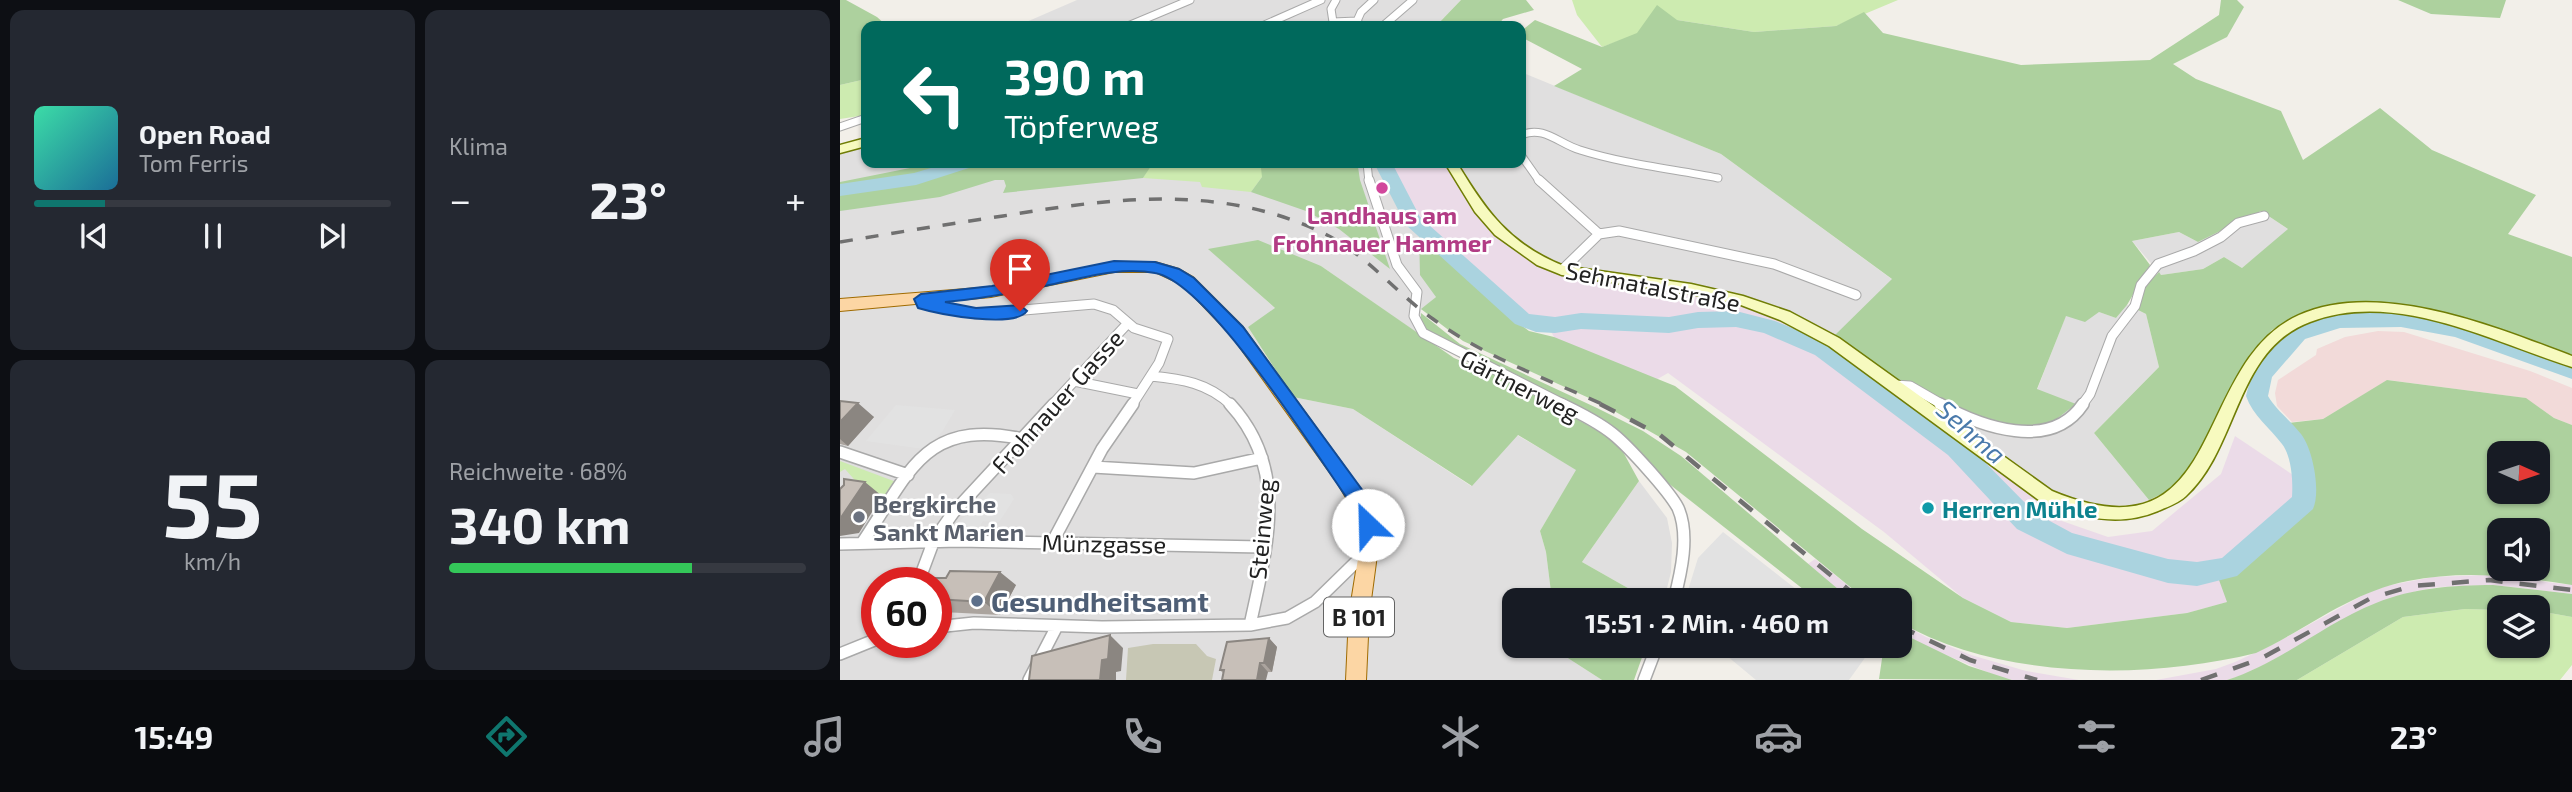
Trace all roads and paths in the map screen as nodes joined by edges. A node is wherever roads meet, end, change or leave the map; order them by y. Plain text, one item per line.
1 (1190, 0) edge
2 (1321, 0) edge
3 (1336, 0) edge
4 (1374, 0) edge
5 (1413, 0) edge
6 (1146, 18) junction
7 (1139, 21) edge
8 (1143, 21) edge
9 (1273, 21) edge
10 (1333, 21) edge
11 (1359, 21) edge
12 (1389, 21) edge
13 (861, 120) edge
14 (840, 127) edge
15 (1526, 133) edge
16 (861, 143) edge
17 (840, 149) edge
18 (1526, 162) edge
19 (1367, 168) edge
20 (1454, 168) edge
21 (1718, 178) dead end
22 (2264, 216) dead end
23 (1599, 234) junction
24 (1562, 270) junction
25 (1856, 295) dead end
26 (921, 299) junction
27 (840, 305) edge
28 (1131, 326) junction
29 (2572, 362) edge
30 (1151, 376) junction
31 (1074, 382) junction
32 (1895, 385) junction
33 (1138, 394) junction
34 (1023, 439) junction
35 (840, 452) edge
36 (1262, 458) junction
37 (1093, 467) junction
38 (908, 475) junction
39 (934, 540) junction
40 (1053, 541) junction
41 (840, 544) edge
42 (862, 544) junction
43 (1262, 547) junction
44 (1368, 554) junction
45 (924, 567) edge
46 (1677, 588) edge
47 (1250, 625) junction
48 (952, 626) edge
49 (1057, 626) junction
50 (861, 645) edge
51 (840, 654) edge
52 (1652, 658) edge
53 (1029, 680) edge
54 (1356, 680) edge
55 (1644, 680) edge

1 - 6 street
2 - 9 street
3 - 10 street
4 - 11 street
5 - 12 street
6 - 7 street
6 - 8 street
13 - 14 street
15 - 21 street
16 - 17 main road
18 - 23 street
19 - 46 street, Gärtnerweg
20 - 24 main road, Sehmatalstraße
22 - 32 street
23 - 24 street
23 - 25 street
24 - 32 main road, Sehmatalstraße
26 - 27 main road, B 101
26 - 28 street
26 - 44 main road, B 101
28 - 30 street
28 - 31 street, Frohnauer Gasse
29 - 32 main road, Sehmatalstraße
30 - 33 street
30 - 36 street, Steinweg
31 - 33 street
31 - 34 street, Frohnauer Gasse
33 - 37 street
34 - 38 street
34 - 39 street, Frohnauer Gasse
35 - 38 street
36 - 37 street
36 - 43 street, Steinweg
37 - 40 street
38 - 42 street
39 - 40 street, Münzgasse
39 - 42 street, Münzgasse
39 - 45 street, Frohnauer Gasse
40 - 43 street, Münzgasse
41 - 42 street, Münzgasse
43 - 47 street, Steinweg
44 - 47 street
44 - 54 main road, B 101
47 - 49 street
48 - 49 street
49 - 53 street
50 - 51 street
52 - 55 street

